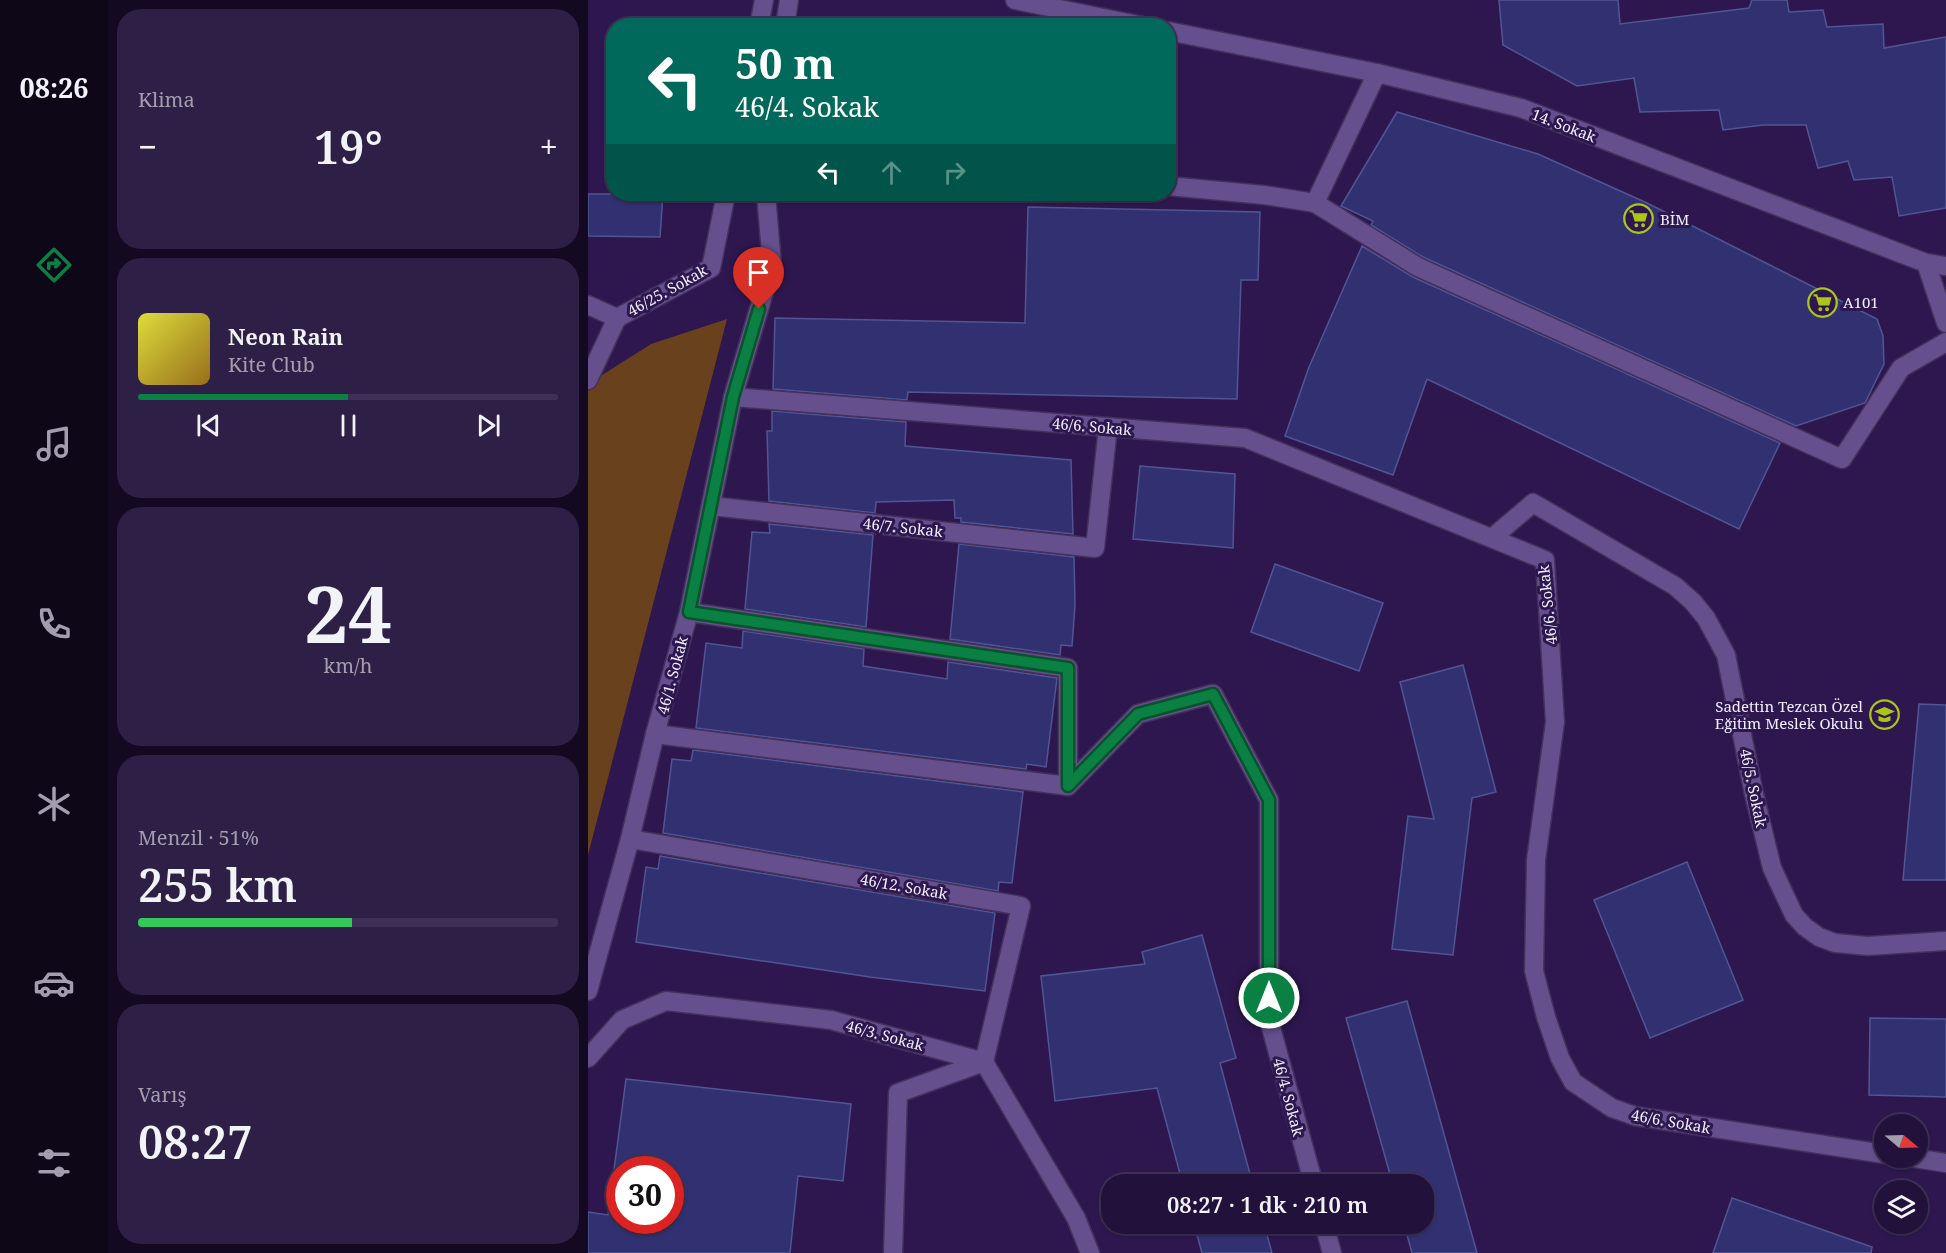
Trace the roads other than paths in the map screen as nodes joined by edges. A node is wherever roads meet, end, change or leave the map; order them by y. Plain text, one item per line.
1 (764, 0) edge
2 (789, 0) edge
3 (1015, 0) edge
4 (761, 18) edge
5 (786, 18) edge
6 (1104, 18) edge
7 (1176, 33) edge
8 (1377, 73) junction
9 (1176, 187) edge
10 (725, 201) edge
11 (767, 201) edge
12 (1315, 203) junction
13 (1926, 263) junction
14 (1946, 266) edge
15 (588, 305) edge
16 (617, 318) junction
17 (1946, 323) edge
18 (1946, 342) edge
19 (588, 380) edge
20 (733, 397) junction
21 (1108, 427) junction
22 (711, 506) junction
23 (1492, 538) junction
24 (689, 612) junction
25 (656, 734) junction
26 (1068, 786) junction
27 (630, 839) junction
28 (1946, 941) edge
29 (588, 991) edge
30 (588, 1058) edge
31 (984, 1062) junction
32 (1874, 1152) edge
33 (1928, 1160) edge
34 (1946, 1163) edge
35 (1311, 1174) edge
36 (1327, 1234) edge
37 (893, 1253) edge
38 (1090, 1253) edge
39 (1332, 1253) edge

1 - 4 street
2 - 5 street
3 - 6 street
7 - 8 street, 14. Sokak
8 - 12 street
8 - 13 street, 14. Sokak
9 - 12 street
10 - 16 street, 46/25. Sokak
11 - 20 street, 46/1. Sokak
12 - 18 street
13 - 14 street, 14. Sokak
13 - 17 street
15 - 16 street, 46/25. Sokak
16 - 19 street
20 - 21 street, 46/6. Sokak
20 - 22 street, 46/1. Sokak
21 - 22 street, 46/7. Sokak
21 - 23 street, 46/6. Sokak
22 - 24 street, 46/1. Sokak
23 - 28 street, 46/5. Sokak
23 - 32 street, 46/6. Sokak
24 - 25 street, 46/1. Sokak
24 - 26 street
25 - 26 street, 46/1. Sokak
25 - 27 street, 46/1. Sokak
26 - 35 street, 46/4. Sokak
27 - 29 street, 46/1. Sokak
27 - 31 street, 46/12. Sokak
30 - 31 street, 46/3. Sokak
31 - 37 street
31 - 38 street
33 - 34 street
36 - 39 street

